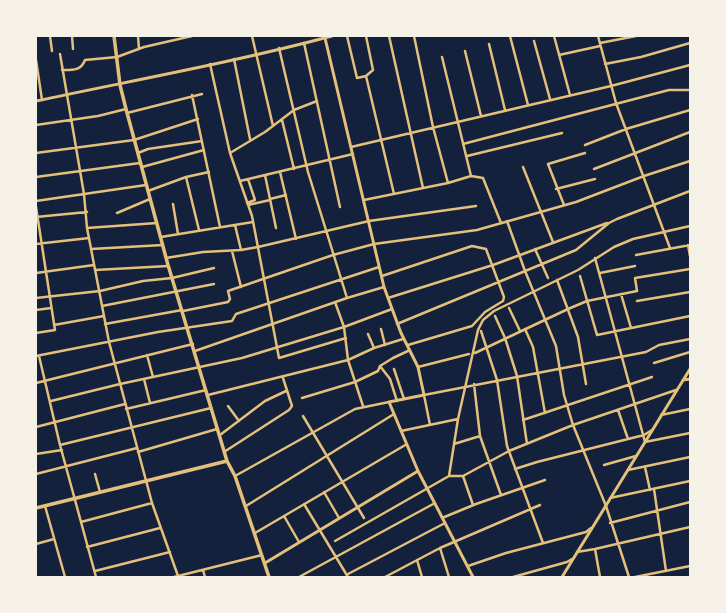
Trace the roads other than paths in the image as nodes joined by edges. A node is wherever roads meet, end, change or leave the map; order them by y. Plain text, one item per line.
1 (50, 36) edge
2 (72, 36) edge
3 (114, 36) edge
4 (138, 36) edge
5 (192, 36) edge
6 (252, 36) edge
7 (332, 36) edge
8 (347, 36) edge
9 (366, 36) edge
10 (389, 36) edge
11 (414, 36) edge
12 (510, 36) edge
13 (554, 36) edge
14 (598, 36) edge
15 (636, 36) edge
16 (325, 37) edge
17 (534, 41) dead end
18 (304, 43) junction
19 (690, 43) edge
20 (488, 44) dead end
21 (600, 44) junction
22 (279, 48) junction
23 (73, 49) dead end
24 (139, 49) junction
25 (465, 50) dead end
26 (52, 51) dead end
27 (256, 53) junction
28 (60, 54) dead end
29 (559, 55) junction
30 (117, 57) junction
31 (442, 57) dead end
32 (234, 58) junction
33 (36, 62) edge
34 (210, 64) junction
35 (605, 64) junction
36 (690, 65) edge
37 (62, 70) junction
38 (366, 76) junction
39 (120, 85) junction
40 (611, 86) junction
41 (690, 90) edge
42 (67, 94) junction
43 (202, 94) dead end
44 (192, 95) junction
45 (570, 95) junction
46 (42, 100) junction
47 (550, 100) junction
48 (36, 101) edge
49 (317, 101) junction
50 (616, 103) junction
51 (528, 105) junction
52 (294, 110) junction
53 (505, 110) junction
54 (690, 110) edge
55 (126, 111) junction
56 (481, 116) junction
57 (70, 119) junction
58 (198, 119) junction
59 (282, 120) junction
60 (458, 121) junction
61 (36, 125) edge
62 (273, 126) junction
63 (433, 127) junction
64 (626, 129) junction
65 (690, 132) edge
66 (410, 133) junction
67 (562, 133) dead end
68 (250, 139) junction
69 (134, 140) junction
70 (202, 140) junction
71 (381, 140) junction
72 (463, 144) junction
73 (585, 145) dead end
74 (351, 147) junction
75 (76, 148) junction
76 (204, 150) junction
77 (36, 153) edge
78 (138, 153) junction
79 (230, 153) junction
80 (585, 153) dead end
81 (635, 153) junction
82 (352, 154) junction
83 (466, 156) junction
84 (330, 160) junction
85 (690, 161) edge
86 (141, 165) junction
87 (307, 165) junction
88 (523, 167) dead end
89 (294, 168) junction
90 (594, 169) dead end
91 (79, 170) junction
92 (209, 172) junction
93 (280, 172) junction
94 (471, 174) junction
95 (265, 175) junction
96 (644, 176) junction
97 (36, 177) edge
98 (186, 177) junction
99 (595, 178) dead end
100 (248, 179) junction
101 (240, 181) junction
102 (448, 182) junction
103 (146, 185) junction
104 (423, 188) junction
105 (556, 189) junction
106 (148, 191) junction
107 (690, 191) edge
108 (84, 194) junction
109 (394, 194) junction
110 (286, 195) junction
111 (150, 199) junction
112 (270, 199) junction
113 (364, 200) junction
114 (36, 201) edge
115 (173, 204) dead end
116 (248, 204) junction
117 (654, 204) junction
118 (564, 205) junction
119 (476, 206) dead end
120 (36, 207) edge
121 (340, 207) dead end
122 (541, 211) junction
123 (87, 212) junction
124 (117, 213) dead end
125 (37, 217) edge
126 (369, 221) junction
127 (507, 221) junction
128 (157, 222) junction
129 (253, 222) junction
130 (501, 223) junction
131 (609, 223) junction
132 (235, 225) junction
133 (690, 226) edge
134 (220, 227) junction
135 (88, 228) junction
136 (276, 228) dead end
137 (199, 230) junction
138 (328, 231) junction
139 (664, 231) junction
140 (178, 234) junction
141 (161, 237) junction
142 (89, 238) junction
143 (296, 239) junction
144 (552, 242) junction
145 (36, 244) edge
146 (42, 244) junction
147 (163, 244) junction
148 (374, 244) junction
149 (689, 245) edge
150 (258, 247) junction
151 (670, 248) junction
152 (92, 249) junction
153 (241, 250) junction
154 (535, 250) junction
155 (232, 251) junction
156 (333, 255) junction
157 (519, 255) junction
158 (636, 255) dead end
159 (690, 256) edge
160 (166, 258) junction
161 (595, 258) junction
162 (94, 265) junction
163 (493, 265) junction
164 (542, 265) junction
165 (168, 266) junction
166 (635, 266) dead end
167 (380, 267) junction
168 (214, 268) dead end
169 (690, 269) edge
170 (96, 270) junction
171 (46, 271) junction
172 (525, 271) junction
173 (36, 273) edge
174 (600, 273) junction
175 (382, 276) junction
176 (580, 276) dead end
177 (172, 278) junction
178 (264, 278) junction
179 (548, 278) dead end
180 (340, 279) junction
181 (557, 280) junction
182 (499, 282) junction
183 (214, 284) dead end
184 (241, 287) junction
185 (384, 287) junction
186 (100, 291) junction
187 (533, 291) junction
188 (177, 292) junction
189 (690, 292) edge
190 (621, 294) junction
191 (50, 296) junction
192 (606, 297) junction
193 (36, 298) edge
194 (347, 298) junction
195 (388, 298) junction
196 (587, 301) junction
197 (637, 301) dead end
198 (268, 302) junction
199 (335, 302) junction
200 (102, 306) junction
201 (51, 308) junction
202 (508, 308) dead end
203 (392, 309) junction
204 (568, 309) junction
205 (36, 310) edge
206 (183, 311) junction
207 (104, 316) junction
208 (495, 316) dead end
209 (690, 316) edge
210 (545, 319) junction
211 (105, 324) junction
212 (272, 324) junction
213 (397, 324) junction
214 (54, 325) junction
215 (188, 327) junction
216 (344, 328) junction
217 (631, 328) junction
218 (381, 329) dead end
219 (525, 329) junction
220 (481, 331) dead end
221 (520, 331) junction
222 (615, 331) junction
223 (36, 333) edge
224 (368, 334) dead end
225 (346, 338) junction
226 (505, 338) junction
227 (403, 339) junction
228 (690, 339) edge
229 (109, 342) junction
230 (193, 344) junction
231 (385, 345) junction
232 (408, 345) junction
233 (276, 348) junction
234 (374, 348) junction
235 (487, 348) junction
236 (410, 350) junction
237 (195, 351) junction
238 (475, 352) dead end
239 (690, 352) edge
240 (469, 354) dead end
241 (37, 356) edge
242 (147, 356) junction
243 (621, 356) junction
244 (348, 360) junction
245 (114, 363) junction
246 (654, 363) dead end
247 (583, 364) junction
248 (380, 366) junction
249 (418, 367) junction
250 (200, 368) junction
251 (560, 368) junction
252 (394, 369) dead end
253 (690, 369) edge
254 (539, 372) junction
255 (517, 376) junction
256 (153, 377) junction
257 (652, 377) dead end
258 (282, 378) junction
259 (144, 379) junction
260 (690, 379) edge
261 (497, 380) junction
262 (683, 380) junction
263 (45, 382) junction
264 (355, 382) junction
265 (36, 383) edge
266 (120, 384) junction
267 (474, 384) junction
268 (586, 384) dead end
269 (629, 384) junction
270 (466, 386) junction
271 (206, 390) junction
272 (676, 390) junction
273 (286, 391) junction
274 (208, 395) junction
275 (424, 395) junction
276 (302, 398) dead end
277 (404, 399) junction
278 (51, 401) junction
279 (397, 401) junction
280 (389, 402) junction
281 (150, 403) junction
282 (125, 404) junction
283 (635, 404) junction
284 (568, 405) junction
285 (228, 406) dead end
286 (363, 406) junction
287 (212, 408) junction
288 (126, 409) junction
289 (690, 409) edge
290 (618, 410) junction
291 (545, 413) junction
292 (394, 414) junction
293 (661, 415) junction
294 (303, 416) dead end
295 (458, 419) junction
296 (523, 420) junction
297 (238, 421) junction
298 (55, 422) junction
299 (430, 425) junction
300 (573, 425) junction
301 (36, 427) edge
302 (131, 428) junction
303 (217, 429) junction
304 (652, 430) junction
305 (401, 431) junction
306 (314, 432) junction
307 (644, 434) junction
308 (690, 434) edge
309 (220, 435) junction
310 (480, 436) junction
311 (628, 439) junction
312 (645, 442) junction
313 (406, 444) junction
314 (454, 444) junction
315 (527, 444) junction
316 (60, 445) junction
317 (137, 448) junction
318 (62, 450) junction
319 (583, 450) junction
320 (509, 451) junction
321 (138, 452) junction
322 (224, 452) junction
323 (36, 454) edge
324 (326, 456) junction
325 (636, 456) junction
326 (690, 457) edge
327 (227, 461) junction
328 (489, 462) junction
329 (604, 465) dead end
330 (67, 466) junction
331 (645, 467) junction
332 (515, 469) junction
333 (627, 470) junction
334 (418, 471) junction
335 (36, 474) edge
336 (95, 474) dead end
337 (235, 476) junction
338 (449, 476) junction
339 (463, 476) junction
340 (545, 480) dead end
341 (146, 481) junction
342 (342, 482) junction
343 (690, 482) edge
344 (522, 488) junction
345 (428, 489) junction
346 (654, 489) junction
347 (650, 490) junction
348 (100, 492) junction
349 (324, 492) junction
350 (501, 495) junction
351 (75, 498) junction
352 (610, 498) junction
353 (690, 502) edge
354 (435, 503) junction
355 (152, 504) junction
356 (304, 504) junction
357 (473, 505) junction
358 (540, 505) dead end
359 (45, 506) junction
360 (246, 506) junction
361 (606, 506) junction
362 (358, 507) junction
363 (36, 508) edge
364 (530, 509) junction
365 (658, 511) junction
366 (284, 516) junction
367 (339, 518) junction
368 (364, 518) dead end
369 (442, 518) junction
370 (81, 522) junction
371 (445, 523) junction
372 (610, 523) junction
373 (690, 527) edge
374 (160, 528) junction
375 (592, 528) junction
376 (318, 530) junction
377 (255, 533) junction
378 (662, 534) junction
379 (54, 539) junction
380 (335, 541) dead end
381 (455, 541) junction
382 (299, 542) junction
383 (543, 543) junction
384 (36, 544) edge
385 (618, 544) junction
386 (88, 547) junction
387 (440, 548) junction
388 (595, 549) junction
389 (170, 552) junction
390 (577, 552) junction
391 (262, 555) junction
392 (337, 556) junction
393 (572, 559) junction
394 (417, 560) junction
395 (265, 563) junction
396 (468, 566) junction
397 (690, 566) edge
398 (204, 570) junction
399 (666, 571) junction
400 (95, 572) junction
401 (178, 576) edge
402 (348, 576) edge
403 (65, 577) edge
404 (96, 577) edge
405 (174, 577) edge
406 (205, 577) edge
407 (269, 577) edge
408 (299, 577) edge
409 (385, 577) edge
410 (422, 577) edge
411 (449, 577) edge
412 (473, 577) edge
413 (513, 577) edge
414 (562, 577) edge
415 (600, 577) edge
416 (628, 577) edge
417 (635, 577) edge

1 - 26 street
2 - 23 street
3 - 30 main road
4 - 24 street
5 - 24 street
6 - 27 street
7 - 16 street
8 - 38 street
9 - 38 street
10 - 66 street
11 - 63 street
12 - 51 street
13 - 29 street
14 - 21 street
15 - 21 street
16 - 18 street
16 - 74 street
17 - 47 street
18 - 22 street
18 - 49 street
19 - 35 street
20 - 53 street
21 - 29 street
21 - 35 street
22 - 27 street
22 - 52 street
24 - 30 street
25 - 56 street
27 - 32 street
27 - 62 street
28 - 37 street
29 - 45 street
30 - 37 street
30 - 39 main road
31 - 60 street
32 - 34 street
32 - 68 street
33 - 46 street
34 - 39 street
34 - 79 street
35 - 40 street
36 - 40 street
37 - 42 street
38 - 71 street
39 - 42 street
39 - 55 main road
40 - 45 street
40 - 50 street
41 - 50 street
42 - 46 street
42 - 57 street
43 - 44 street
44 - 55 street
44 - 58 street
45 - 47 street
46 - 48 street
47 - 51 street
49 - 52 street
49 - 84 street
50 - 64 street
50 - 72 street
51 - 53 street
52 - 59 street
52 - 87 street
53 - 56 street
54 - 64 street
55 - 57 street
55 - 69 main road
56 - 60 street
57 - 61 street
57 - 75 street
58 - 69 street
58 - 70 street
59 - 62 street
59 - 89 street
60 - 63 street
60 - 72 street
62 - 68 street
63 - 66 street
63 - 102 street
64 - 73 street
64 - 81 street
65 - 81 street
66 - 71 street
66 - 104 street
67 - 83 street
68 - 79 street
69 - 75 street
69 - 78 main road
70 - 76 street
70 - 78 street
71 - 74 street
71 - 109 street
72 - 83 street
74 - 82 street
75 - 77 street
75 - 91 street
76 - 86 street
76 - 92 street
78 - 86 main road
79 - 101 street
80 - 105 street
81 - 90 street
81 - 96 street
82 - 84 street
82 - 113 street
83 - 94 street
84 - 87 street
84 - 121 street
85 - 96 street
86 - 91 street
86 - 103 main road
87 - 89 street
87 - 138 street
88 - 122 street
89 - 93 street
91 - 97 street
91 - 108 street
92 - 98 street
92 - 134 street
93 - 95 street
93 - 110 street
94 - 102 street
94 - 130 street
95 - 100 street
95 - 112 street
96 - 117 street
96 - 118 street
98 - 106 street
98 - 137 street
99 - 105 street
100 - 101 street
100 - 116 street
101 - 116 street
102 - 104 street
103 - 106 main road
103 - 108 street
104 - 109 street
105 - 118 street
106 - 111 main road
107 - 117 street
108 - 114 street
108 - 123 street
109 - 113 street
110 - 112 street
110 - 143 street
111 - 124 street
111 - 128 main road
112 - 116 street
112 - 136 street
113 - 126 street
115 - 140 street
116 - 129 street
117 - 131 street
117 - 139 street
118 - 122 street
119 - 126 street
120 - 125 street
122 - 127 street
122 - 144 street
123 - 125 street
123 - 135 street
125 - 146 street
126 - 138 street
126 - 148 street
127 - 130 street
127 - 157 street
128 - 135 street
128 - 141 main road
129 - 132 street
129 - 150 street
130 - 148 street
131 - 144 street
131 - 164 street
132 - 134 street
132 - 153 street
133 - 139 street
134 - 137 street
135 - 142 street
137 - 140 street
138 - 143 street
138 - 156 street
139 - 151 street
139 - 161 street
140 - 141 street
141 - 147 main road
142 - 146 street
142 - 152 street
143 - 150 street
144 - 154 street
145 - 146 street
146 - 171 street
147 - 152 street
147 - 160 main road
148 - 156 street
148 - 167 street
149 - 151 street
149 - 159 street
150 - 153 street
150 - 178 street
151 - 158 street
152 - 162 street
153 - 155 street
154 - 157 street
154 - 164 street
155 - 160 street
155 - 184 street
156 - 178 street
156 - 180 street
157 - 163 street
157 - 172 street
160 - 165 main road
161 - 174 street
161 - 181 street
162 - 170 street
162 - 171 street
163 - 175 street
163 - 182 street
163 - 195 street
164 - 172 street
164 - 179 street
165 - 170 street
165 - 177 main road
166 - 174 street
167 - 175 street
167 - 180 street
168 - 177 street
169 - 190 street
170 - 186 street
171 - 173 street
171 - 191 street
172 - 182 street
172 - 187 street
174 - 192 street
175 - 185 street
176 - 196 street
177 - 186 street
177 - 188 main road
178 - 184 street
178 - 198 street
180 - 194 street
180 - 198 street
181 - 187 street
181 - 204 street
182 - 213 street
182 - 232 street
183 - 188 street
184 - 206 street
185 - 194 street
185 - 195 street
186 - 191 street
186 - 200 street
187 - 210 street
187 - 270 street
188 - 200 street
188 - 206 main road
189 - 197 street
190 - 192 street
190 - 217 street
191 - 193 street
191 - 201 street
192 - 196 street
192 - 222 street
194 - 199 street
195 - 203 street
196 - 204 street
196 - 222 street
198 - 212 street
198 - 215 street
199 - 212 street
199 - 216 street
200 - 207 street
201 - 205 street
201 - 214 street
202 - 221 street
203 - 213 street
203 - 216 street
204 - 210 street
204 - 247 street
206 - 211 street
206 - 215 main road
207 - 211 street
207 - 214 street
208 - 226 street
209 - 217 street
210 - 219 street
210 - 251 street
211 - 229 street
212 - 233 street
212 - 237 street
213 - 227 street
214 - 223 street
215 - 229 street
215 - 230 main road
216 - 225 street
216 - 233 street
217 - 222 street
218 - 231 street
219 - 221 street
219 - 254 street
220 - 235 street
221 - 226 street
222 - 243 street
224 - 234 street
225 - 233 street
225 - 244 street
226 - 235 street
226 - 255 street
227 - 231 street
227 - 232 street
228 - 243 street
229 - 241 street
229 - 245 street
230 - 237 main road
230 - 242 street
231 - 234 street
232 - 236 street
233 - 250 street
234 - 244 street
235 - 238 street
235 - 261 street
236 - 248 street
236 - 249 street
237 - 250 main road
239 - 246 street
240 - 249 street
241 - 263 street
242 - 245 street
242 - 256 street
243 - 247 street
243 - 269 street
244 - 258 street
244 - 264 street
245 - 263 street
245 - 266 street
247 - 251 street
247 - 268 street
248 - 264 street
248 - 279 street
249 - 275 street
250 - 256 street
250 - 271 main road
251 - 254 street
251 - 284 street
252 - 277 street
253 - 262 street
254 - 255 street
254 - 291 street
255 - 261 street
255 - 296 street
256 - 259 street
257 - 269 street
258 - 273 street
258 - 274 street
259 - 266 street
259 - 281 street
260 - 262 street
261 - 267 street
261 - 320 street
262 - 272 street
263 - 265 street
263 - 278 street
264 - 276 street
264 - 286 street
266 - 278 street
266 - 282 street
267 - 270 street
267 - 310 street
269 - 283 street
269 - 284 street
270 - 275 street
270 - 295 street
271 - 274 main road
271 - 281 street
272 - 283 street
272 - 293 street
273 - 297 street
273 - 322 street
274 - 287 main road
275 - 277 street
275 - 299 street
277 - 279 street
278 - 298 street
279 - 280 street
280 - 286 street
280 - 292 street
281 - 288 street
282 - 288 street
282 - 298 street
283 - 290 street
283 - 307 street
284 - 291 street
284 - 300 street
285 - 297 street
286 - 306 street
287 - 302 street
287 - 303 main road
288 - 302 street
289 - 293 street
290 - 300 street
290 - 311 street
291 - 296 street
292 - 305 street
292 - 324 street
293 - 304 street
294 - 306 street
295 - 299 street
295 - 314 street
296 - 315 street
297 - 309 street
298 - 301 street
298 - 316 street
299 - 305 street
300 - 315 street
300 - 319 street
302 - 316 street
302 - 317 street
303 - 309 main road
303 - 321 street
304 - 307 street
304 - 312 street
305 - 313 street
306 - 324 street
306 - 337 street
307 - 311 street
307 - 312 street
308 - 312 street
309 - 322 main road
310 - 314 street
310 - 328 street
311 - 319 street
312 - 325 street
313 - 334 street
313 - 342 street
314 - 338 street
315 - 320 street
316 - 318 street
317 - 321 street
317 - 330 street
318 - 323 street
318 - 330 street
319 - 332 street
319 - 361 street
320 - 328 street
320 - 332 street
321 - 341 street
322 - 327 main road
324 - 342 street
324 - 360 street
325 - 329 street
325 - 333 street
326 - 331 street
327 - 337 main road
327 - 341 main road
328 - 339 street
328 - 350 street
330 - 335 street
330 - 351 street
331 - 333 street
331 - 347 street
332 - 344 street
333 - 352 street
334 - 345 street
334 - 362 street
336 - 348 street
337 - 360 main road
338 - 339 street
338 - 345 street
339 - 357 street
340 - 344 street
341 - 348 main road
341 - 355 street
342 - 349 street
342 - 362 street
343 - 346 street
344 - 350 street
344 - 364 street
345 - 354 street
345 - 380 street
346 - 347 street
346 - 365 street
347 - 352 street
348 - 351 main road
349 - 356 street
349 - 367 street
350 - 357 street
351 - 359 main road
351 - 370 street
352 - 361 street
353 - 365 street
354 - 369 street
354 - 392 street
355 - 370 street
355 - 374 street
356 - 366 street
356 - 376 street
357 - 369 street
358 - 364 street
359 - 363 main road
359 - 379 street
360 - 377 main road
361 - 372 street
361 - 375 street
362 - 367 street
362 - 368 street
364 - 381 street
364 - 383 street
365 - 372 street
365 - 378 street
366 - 377 street
366 - 382 street
367 - 376 street
369 - 371 street
370 - 386 street
371 - 381 street
371 - 402 street
372 - 385 street
373 - 378 street
374 - 386 street
374 - 389 street
375 - 383 street
375 - 390 street
376 - 382 street
376 - 392 street
377 - 391 main road
378 - 385 street
378 - 399 street
379 - 384 street
379 - 403 street
381 - 387 street
381 - 396 street
382 - 395 street
383 - 396 street
385 - 388 street
385 - 416 street
386 - 400 street
387 - 394 street
387 - 411 street
388 - 390 street
388 - 415 street
389 - 400 street
389 - 401 street
390 - 393 street
391 - 395 main road
391 - 398 street
392 - 402 street
392 - 408 street
393 - 413 street
393 - 414 street
394 - 409 street
394 - 410 street
395 - 407 main road
396 - 412 street
397 - 399 street
398 - 401 street
398 - 406 street
399 - 417 street
400 - 404 street
401 - 405 street

